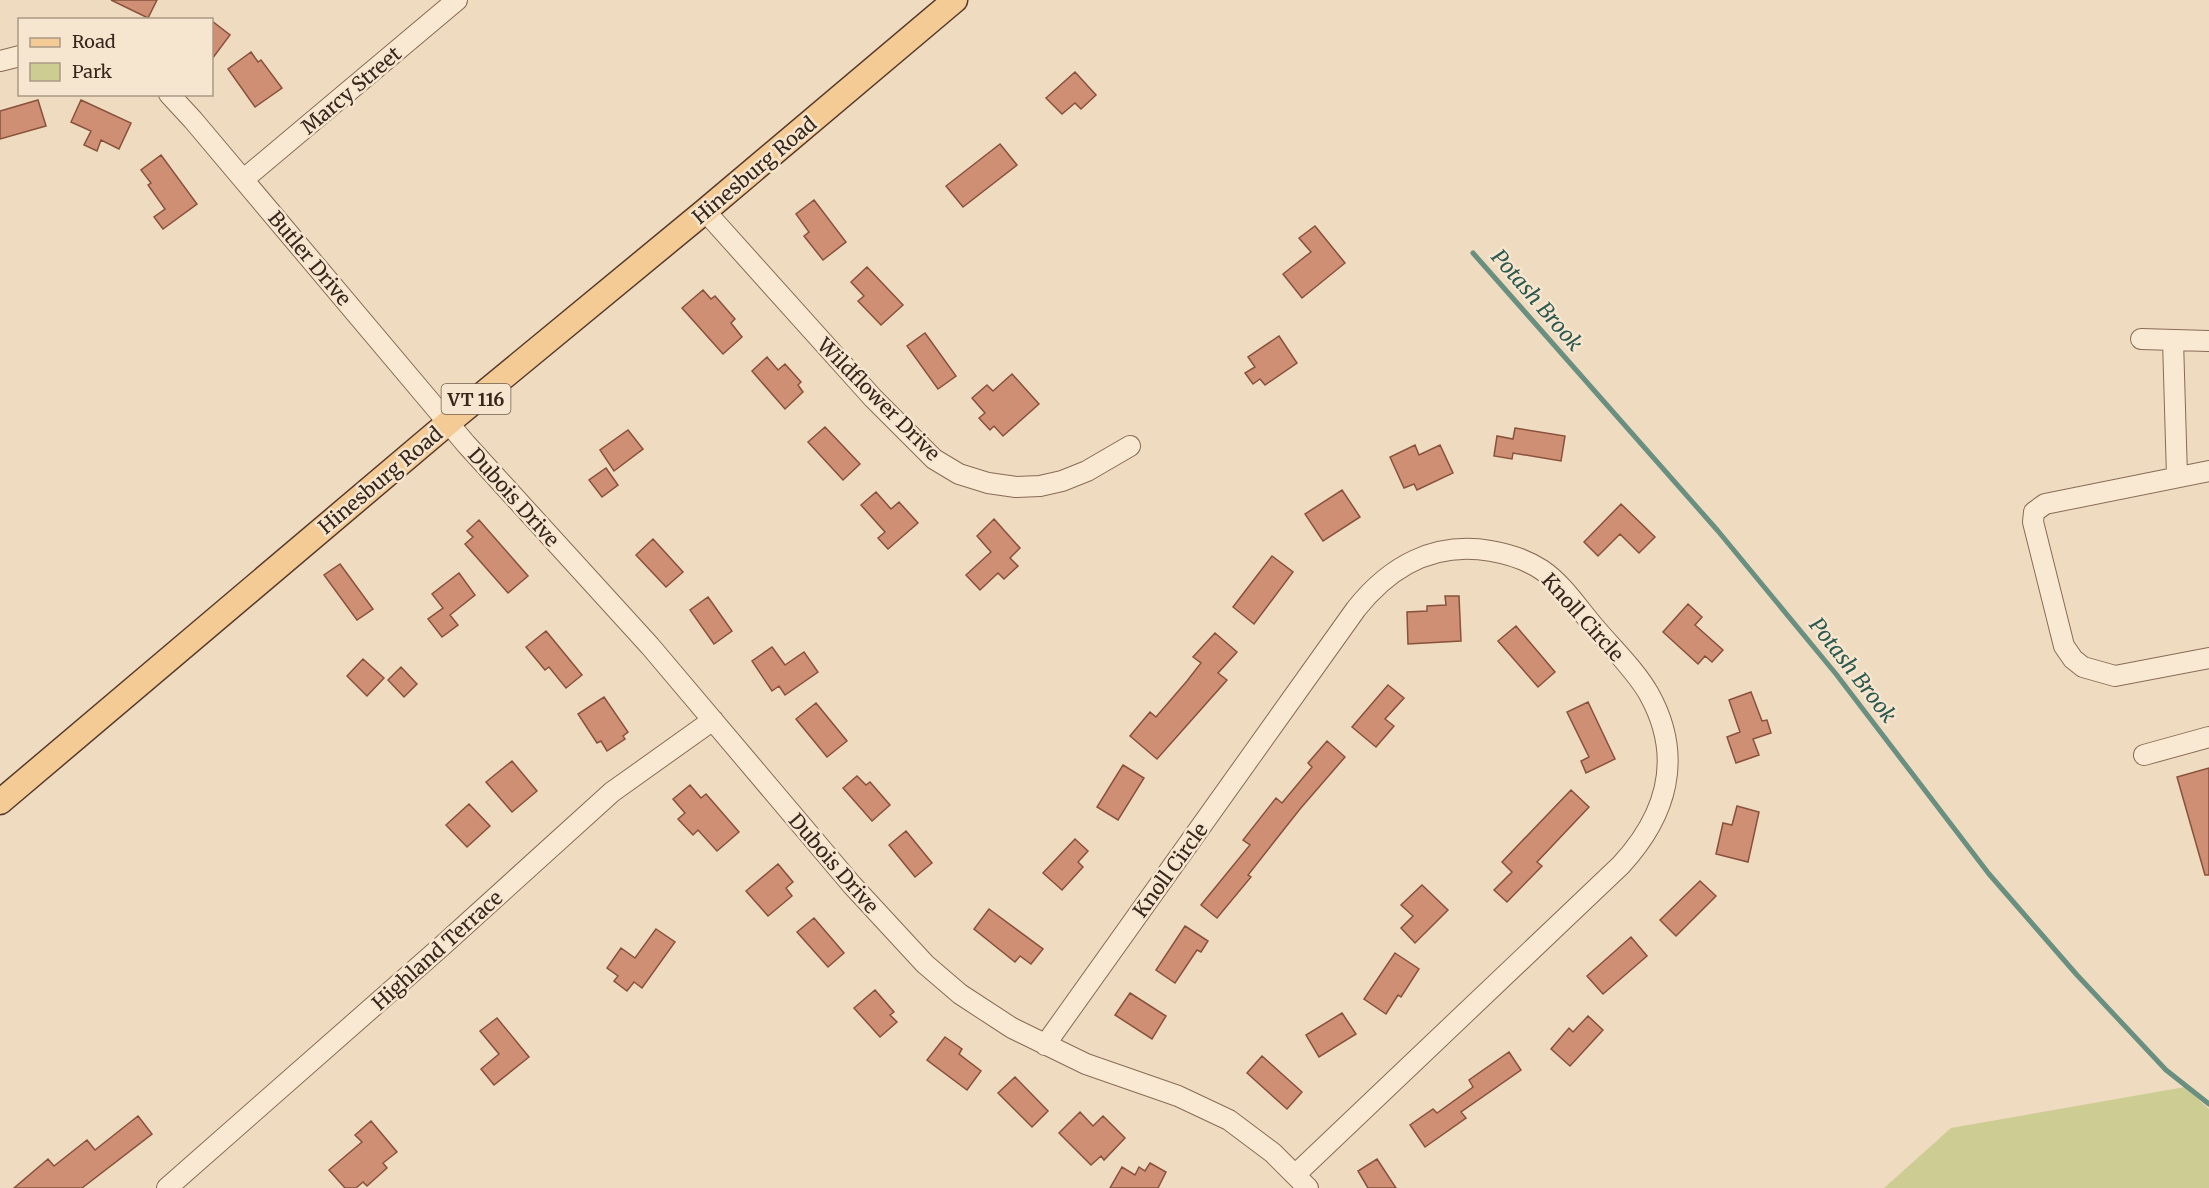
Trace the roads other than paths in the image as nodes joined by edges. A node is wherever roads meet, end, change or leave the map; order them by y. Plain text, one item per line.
1 (457, 0) edge
2 (955, 0) edge
3 (18, 56) edge
4 (0, 61) edge
5 (171, 96) edge
6 (244, 179) junction
7 (705, 211) junction
8 (2140, 339) dead end
9 (2173, 340) junction
10 (2209, 341) edge
11 (449, 422) junction
12 (1130, 446) dead end
13 (2209, 471) edge
14 (2177, 477) junction
15 (2209, 658) edge
16 (713, 720) junction
17 (2209, 737) edge
18 (2144, 755) dead end
19 (0, 802) edge
20 (1045, 1045) junction
21 (1302, 1181) edge
22 (167, 1188) edge

1 - 6 street, Marcy Street
2 - 7 main road, Hinesburg Road / VT 116
3 - 4 street
5 - 6 street, Butler Drive
6 - 11 street, Butler Drive
7 - 11 main road, Hinesburg Road / VT 116
7 - 12 street, Wildflower Drive
8 - 9 street
9 - 10 street
9 - 14 street
11 - 16 street, Dubois Drive
11 - 19 main road, Hinesburg Road / VT 116
13 - 14 street
14 - 15 street
16 - 20 street, Dubois Drive
16 - 22 street, Highland Terrace
17 - 18 street
20 - 21 street, Dubois Drive
20 - 21 street, Knoll Circle

